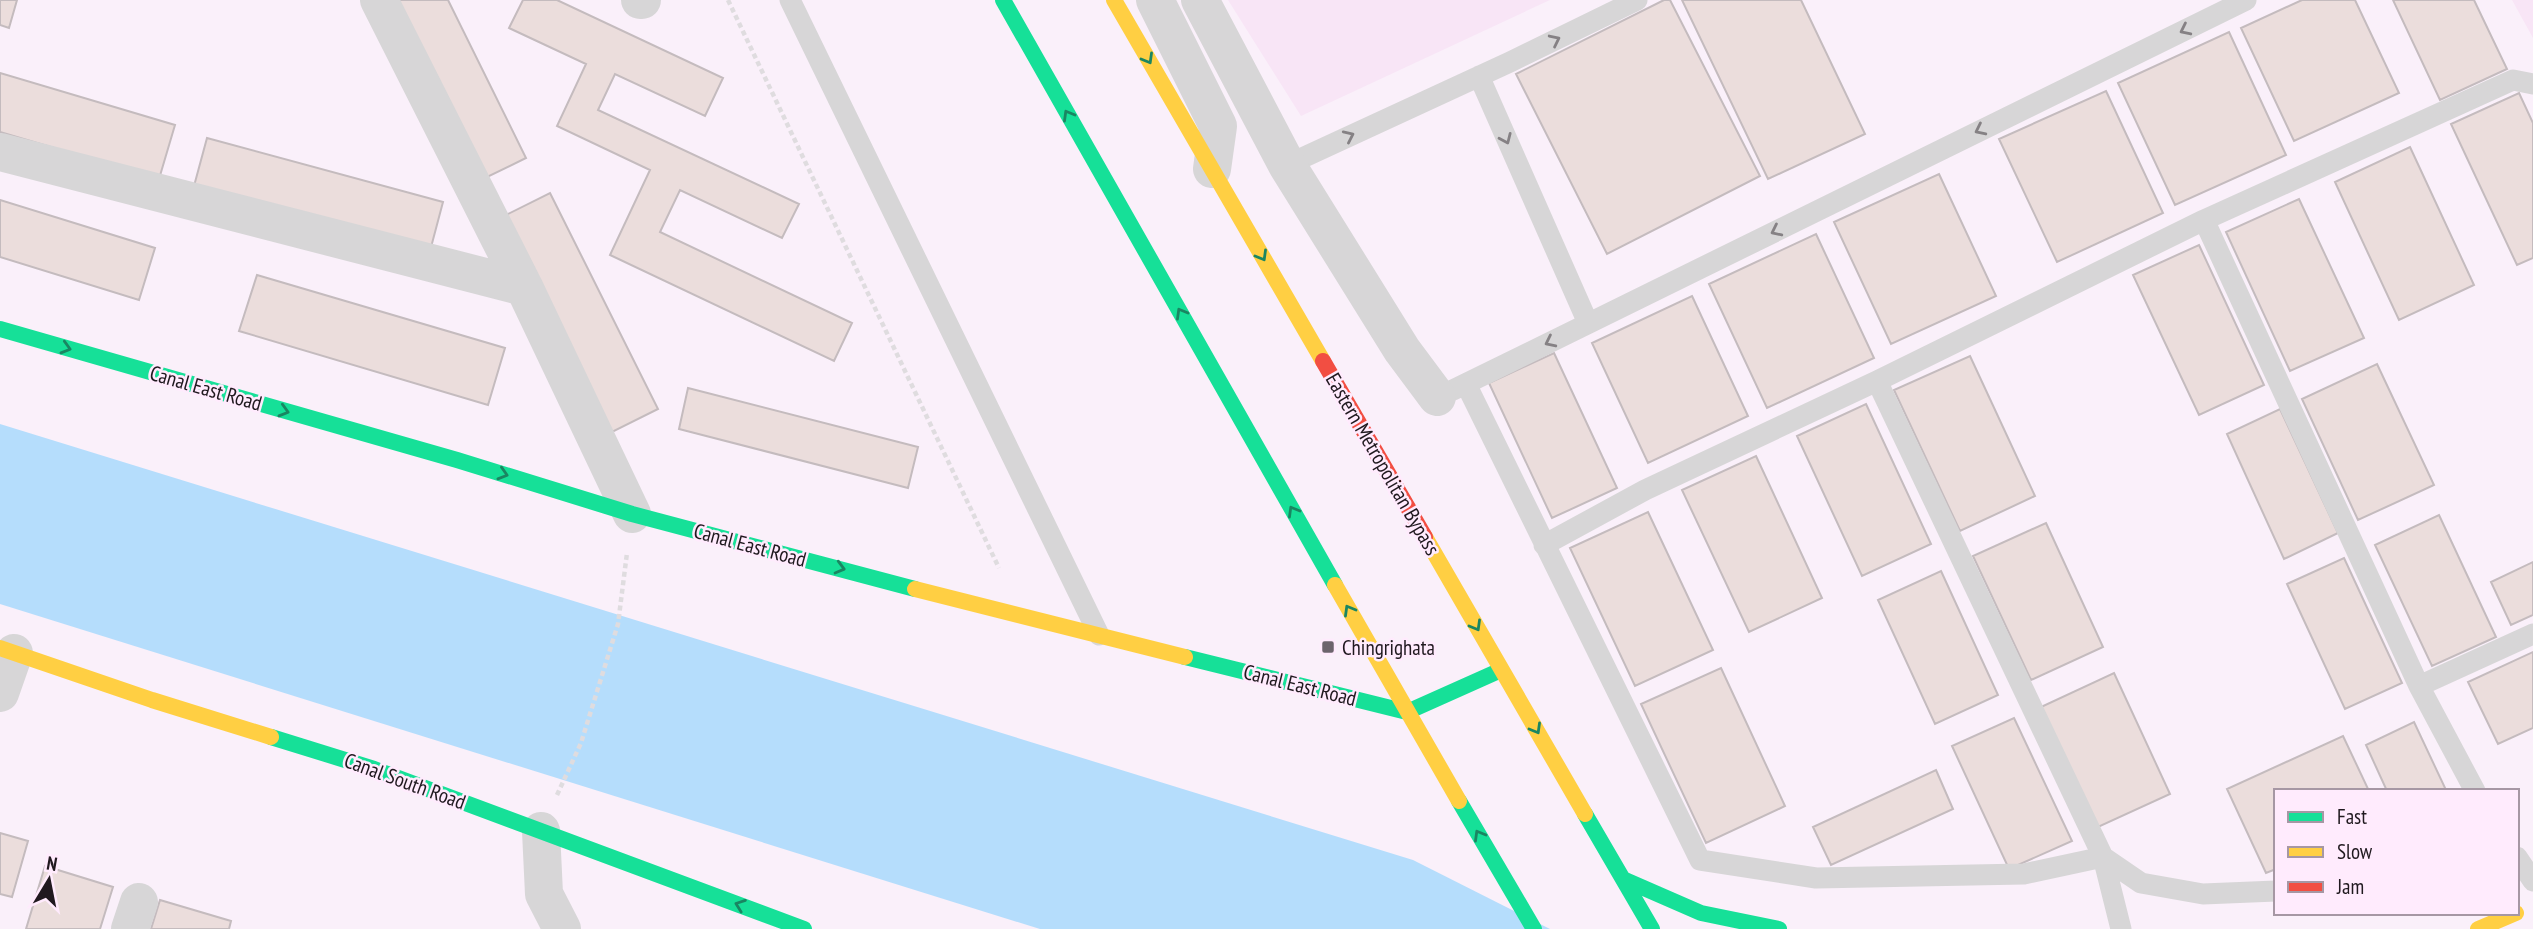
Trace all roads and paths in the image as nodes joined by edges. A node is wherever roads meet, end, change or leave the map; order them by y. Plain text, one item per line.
1 (379, 0) edge
2 (729, 0) edge
3 (790, 0) edge
4 (1003, 0) edge
5 (1114, 0) edge
6 (1155, 0) edge
7 (1200, 0) edge
8 (1637, 0) edge
9 (2246, 0) edge
10 (1479, 76) junction
11 (2533, 84) edge
12 (0, 152) edge
13 (1287, 164) junction
14 (1212, 169) junction
15 (2204, 220) junction
16 (524, 287) junction
17 (1588, 323) junction
18 (0, 329) edge
19 (1877, 381) junction
20 (1460, 386) junction
21 (632, 514) junction
22 (1544, 545) junction
23 (1022, 616) junction
24 (2533, 634) edge
25 (1099, 635) junction
26 (7, 651) edge
27 (1502, 670) junction
28 (2419, 686) junction
29 (0, 693) edge
30 (1407, 712) junction
31 (2474, 789) edge
32 (541, 831) junction
33 (2103, 857) junction
34 (2519, 860) edge
35 (1623, 879) junction
36 (2533, 881) edge
37 (2274, 891) edge
38 (2511, 915) edge
39 (562, 929) edge
40 (804, 929) edge
41 (1534, 929) edge
42 (1652, 929) edge
43 (1779, 929) edge
44 (2122, 929) edge
45 (2478, 929) edge

1 - 16 street
2 - 23 path
3 - 25 lane
30 -> 4 main road
5 -> 14 main road, Eastern Metropolitan Bypass
6 - 14 street
7 - 13 street
10 -> 8 lane
9 -> 17 lane
13 -> 10 lane
10 -> 17 lane
11 - 15 lane
12 - 16 street
13 - 20 street
14 -> 27 main road, Eastern Metropolitan Bypass
15 - 19 lane
15 - 28 lane
16 - 21 street
17 -> 20 lane
18 -> 21 main road, Canal East Road
19 - 22 lane
19 - 33 lane
20 - 22 lane
21 -> 23 main road, Canal East Road
21 - 32 path
22 - 33 lane
23 - 25 main road, Canal East Road
24 - 28 lane
25 - 30 main road, Canal East Road
26 - 29 street
26 - 32 main road, Canal South Road
27 - 30 main road
27 -> 35 main road, Eastern Metropolitan Bypass
28 - 31 lane
41 -> 30 main road
32 - 39 street
40 -> 32 main road, Canal South Road
33 - 37 lane
33 - 44 lane
34 - 36 lane
35 - 42 main road, Eastern Metropolitan Bypass
35 - 43 main road
38 - 45 main road

